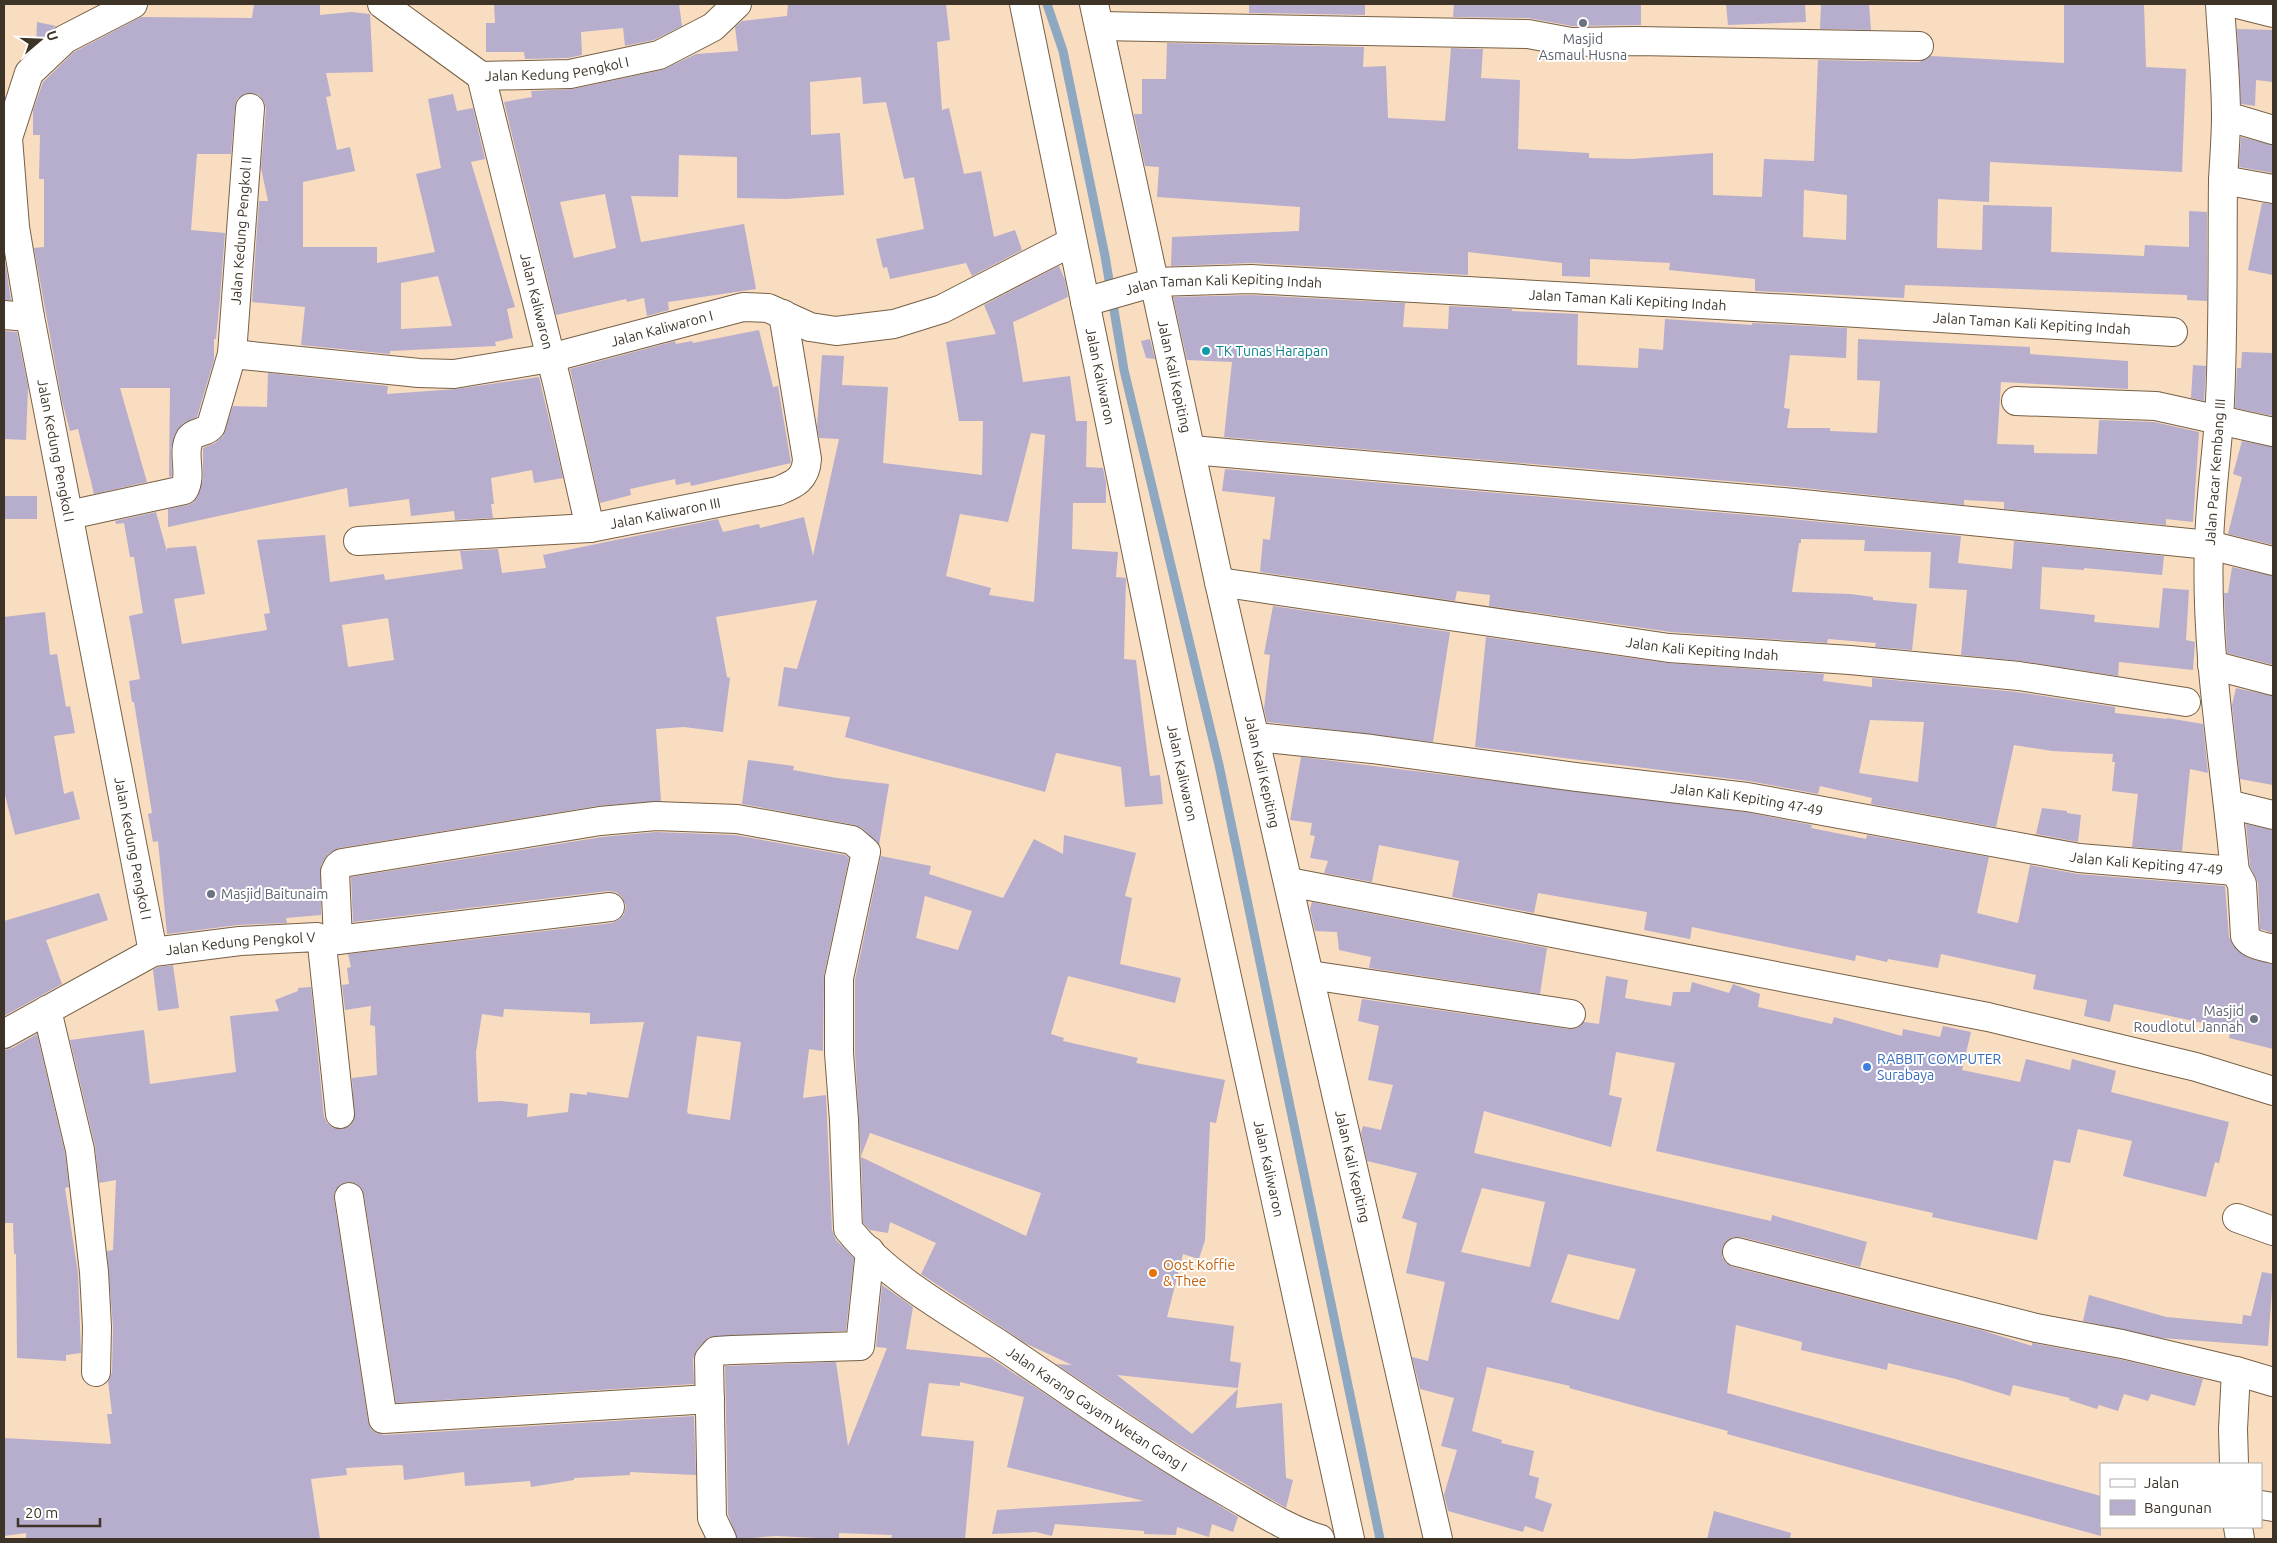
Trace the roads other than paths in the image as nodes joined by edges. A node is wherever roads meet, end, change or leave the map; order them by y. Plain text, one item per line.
1 (133, 4) edge
2 (382, 4) edge
3 (737, 4) edge
4 (1024, 4) edge
5 (2220, 4) edge
6 (2237, 4) edge
7 (2273, 12) edge
8 (1097, 15) edge
9 (1919, 46) dead end
10 (481, 76) junction
11 (250, 108) dead end
12 (2226, 116) junction
13 (2273, 130) edge
14 (6, 137) edge
15 (2223, 180) junction
16 (2273, 189) edge
17 (1072, 242) junction
18 (1152, 283) junction
19 (1092, 300) junction
20 (783, 314) junction
21 (4, 315) edge
22 (30, 317) junction
23 (2173, 332) dead end
24 (232, 354) junction
25 (550, 358) junction
26 (2016, 401) dead end
27 (2219, 419) junction
28 (2273, 432) edge
29 (1192, 450) junction
30 (68, 515) junction
31 (590, 528) junction
32 (358, 541) dead end
33 (2209, 545) junction
34 (2273, 561) edge
35 (1219, 582) junction
36 (2212, 665) junction
37 (2273, 681) edge
38 (2186, 702) dead end
39 (1256, 737) junction
40 (2228, 804) junction
41 (2273, 815) edge
42 (2235, 871) junction
43 (1289, 882) junction
44 (610, 907) dead end
45 (329, 941) junction
46 (2273, 949) edge
47 (153, 952) junction
48 (1310, 975) junction
49 (47, 1010) junction
50 (1571, 1014) dead end
51 (4, 1034) edge
52 (2273, 1091) edge
53 (340, 1114) dead end
54 (349, 1197) dead end
55 (2237, 1218) dead end
56 (2273, 1231) edge
57 (1737, 1252) dead end
58 (877, 1259) junction
59 (2236, 1371) junction
60 (96, 1372) dead end
61 (2273, 1382) edge
62 (710, 1399) junction
63 (2234, 1463) edge
64 (1443, 1537) edge
65 (722, 1539) edge
66 (1320, 1539) edge
67 (1350, 1539) edge

1 - 14 street, Jalan Kedung Pengkol I
2 - 10 street, Jalan Kedung Pengkol I
3 - 10 street, Jalan Kedung Pengkol I
4 - 17 street, Jalan Kaliwaron
5 - 12 street, Jalan Pacar Kembang III
6 - 7 street
8 - 9 street
8 - 18 street, Jalan Kali Kepiting
10 - 25 street, Jalan Kaliwaron
11 - 24 street, Jalan Kedung Pengkol II
12 - 13 street
12 - 15 street, Jalan Pacar Kembang III
14 - 22 street, Jalan Kedung Pengkol I
15 - 16 street
15 - 27 street, Jalan Pacar Kembang III
17 - 19 street, Jalan Kaliwaron
17 - 20 street, Jalan Kaliwaron I
18 - 19 street, Jalan Taman Kali Kepiting Indah
18 - 23 street, Jalan Taman Kali Kepiting Indah
18 - 29 street, Jalan Kali Kepiting
19 - 67 street, Jalan Kaliwaron
20 - 25 street, Jalan Kaliwaron I
20 - 31 street, Jalan Kaliwaron III
21 - 22 street
22 - 30 street, Jalan Kedung Pengkol I
24 - 25 street, Jalan Kaliwaron I
24 - 30 street, Jalan Kedung Pengkol II
25 - 31 street, Jalan Kaliwaron
26 - 27 street
27 - 28 street
27 - 33 street, Jalan Pacar Kembang III
29 - 33 street
29 - 35 street, Jalan Kali Kepiting
30 - 47 street, Jalan Kedung Pengkol I
31 - 32 street, Jalan Kaliwaron III
33 - 34 street
33 - 36 street, Jalan Pacar Kembang III
35 - 38 street, Jalan Kali Kepiting Indah
35 - 39 street, Jalan Kali Kepiting
36 - 37 street
36 - 40 street, Jalan Pacar Kembang III
39 - 42 street, Jalan Kali Kepiting 47-49
39 - 43 street, Jalan Kali Kepiting
40 - 41 street
40 - 42 street, Jalan Pacar Kembang III
42 - 46 street, Jalan Pacar Kembang III
43 - 48 street, Jalan Kali Kepiting
43 - 52 street
44 - 45 street
45 - 47 street, Jalan Kedung Pengkol V
45 - 53 street, Jalan Kedung Pengkol V
45 - 58 street, Jalan Karang Gayam Wetan Gang I
47 - 49 street, Jalan Kedung Pengkol V
48 - 50 street
48 - 64 street, Jalan Kali Kepiting
49 - 51 street, Jalan Kedung Pengkol V
49 - 60 street
54 - 62 street
55 - 56 street
57 - 59 street
58 - 62 street
58 - 66 street, Jalan Karang Gayam Wetan Gang I
59 - 61 street
59 - 63 street
62 - 65 street

